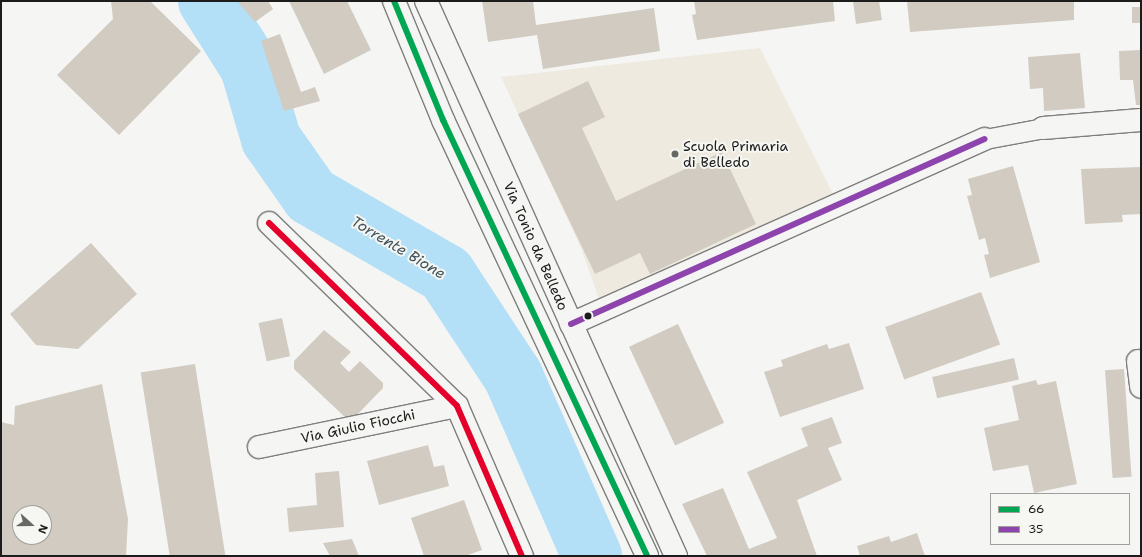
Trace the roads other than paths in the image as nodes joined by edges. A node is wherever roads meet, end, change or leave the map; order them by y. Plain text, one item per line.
1 (394, 1) edge
2 (426, 1) edge
3 (1141, 120) edge
4 (1043, 128) joint
5 (985, 139) joint
6 (269, 222) dead end
7 (571, 324) junction
8 (1138, 361) dead end
9 (1141, 387) edge
10 (457, 406) junction
11 (259, 447) dead end
12 (522, 556) edge
13 (647, 556) edge
14 (676, 556) edge

1 - 13 street, Via Tonio da Belledo
2 - 7 street, Via Tonio da Belledo
3 - 4 street
4 - 5 street
5 - 7 street
6 - 10 street
7 - 14 street, Via Tonio da Belledo
8 - 9 street
10 - 11 street, Via Giulio Fiocchi
10 - 12 street

